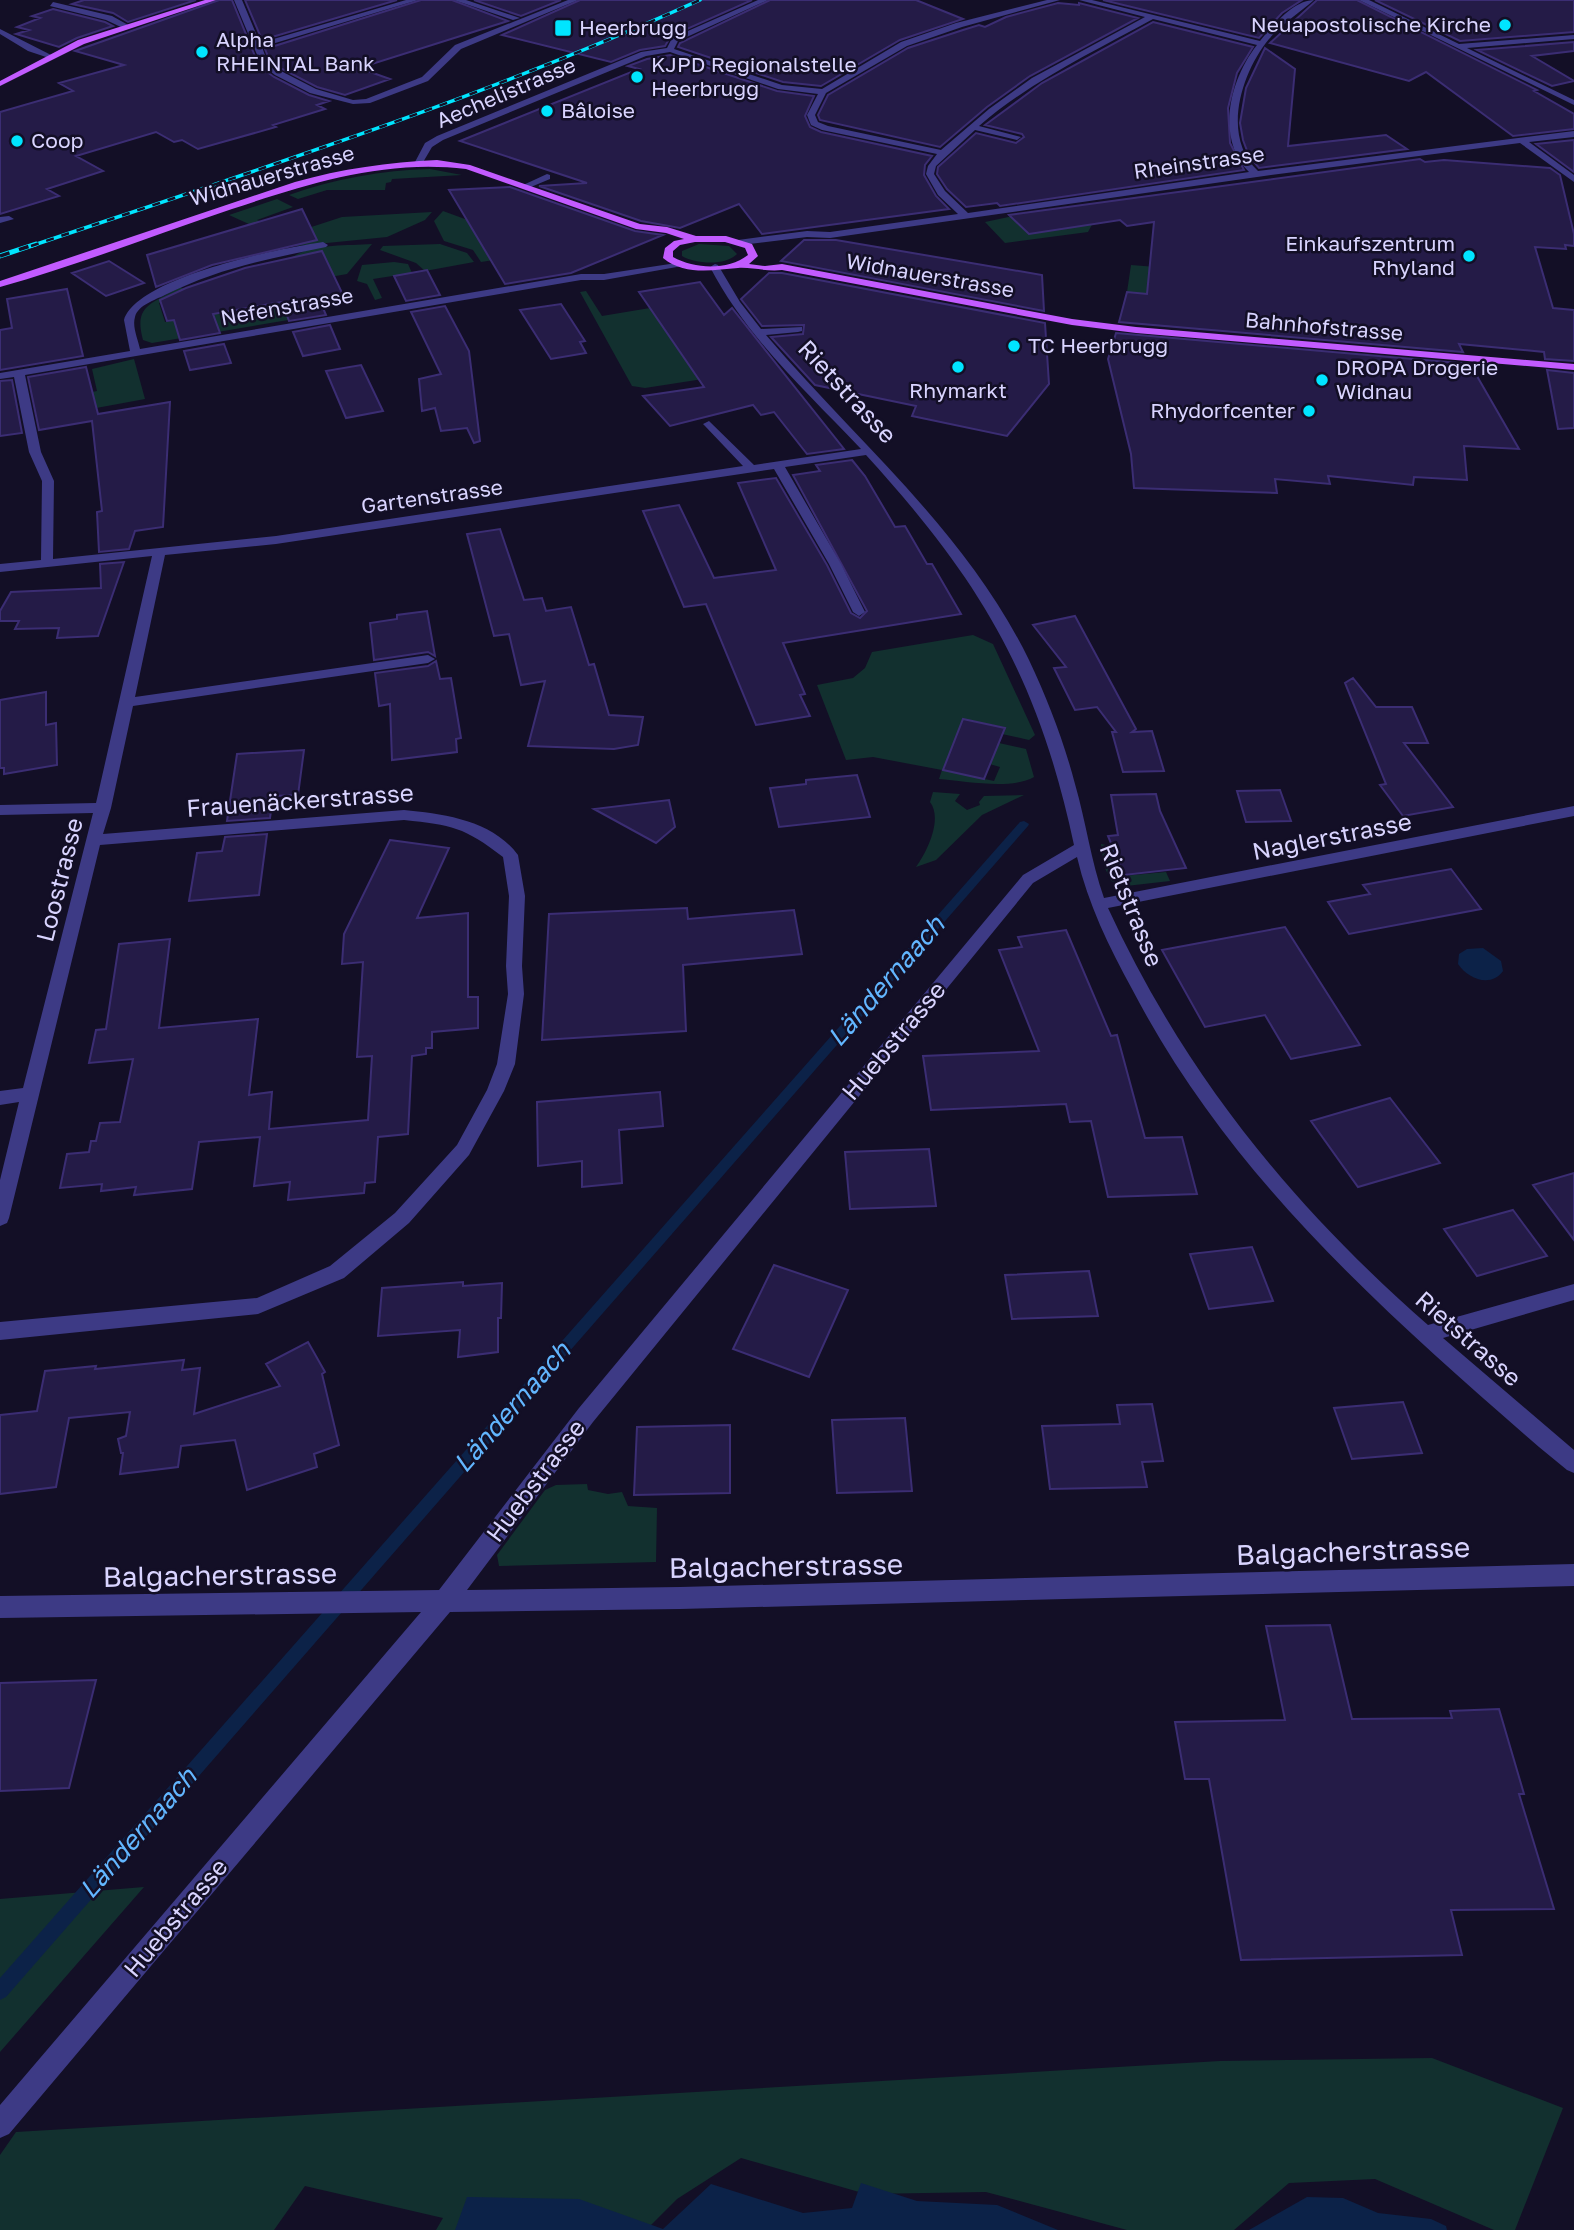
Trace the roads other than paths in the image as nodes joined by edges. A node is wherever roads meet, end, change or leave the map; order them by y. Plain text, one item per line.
1 (212, 0) edge
2 (238, 0) edge
3 (414, 0) edge
4 (458, 0) edge
5 (574, 0) edge
6 (764, 0) edge
7 (1056, 0) edge
8 (1083, 0) edge
9 (1310, 0) edge
10 (1363, 0) edge
11 (53, 4) dead end
12 (1153, 16) junction
13 (516, 18) dead end
14 (126, 26) junction
15 (0, 31) edge
16 (1574, 37) edge
17 (1261, 43) junction
18 (257, 46) junction
19 (1460, 46) junction
20 (670, 50) junction
21 (50, 56) junction
22 (450, 71) dead end
23 (434, 72) junction
24 (1539, 74) dead end
25 (1521, 76) junction
26 (0, 84) edge
27 (823, 92) junction
28 (1574, 103) edge
29 (972, 127) junction
30 (1574, 134) edge
31 (1017, 137) dead end
32 (1521, 141) junction
33 (943, 153) junction
34 (419, 162) junction
35 (1256, 174) junction
36 (547, 177) dead end
37 (1574, 179) edge
38 (526, 186) junction
39 (965, 215) junction
40 (639, 227) junction
41 (830, 235) junction
42 (695, 239) junction
43 (741, 242) junction
44 (323, 245) dead end
45 (669, 251) junction
46 (754, 254) junction
47 (683, 265) junction
48 (740, 265) junction
49 (782, 267) junction
50 (715, 268) junction
51 (581, 277) junction
52 (0, 284) edge
53 (1072, 322) joint
54 (798, 329) dead end
55 (760, 332) junction
56 (136, 352) junction
57 (1574, 367) edge
58 (19, 373) junction
59 (0, 376) edge
60 (709, 424) dead end
61 (869, 451) junction
62 (778, 465) junction
63 (752, 469) junction
64 (159, 552) junction
65 (47, 563) junction
66 (0, 568) edge
67 (859, 612) dead end
68 (428, 659) dead end
69 (129, 702) junction
70 (104, 808) junction
71 (0, 810) edge
72 (1574, 811) edge
73 (96, 840) junction
74 (1080, 848) junction
75 (1099, 904) junction
76 (31, 1094) junction
77 (0, 1098) edge
78 (0, 1219) edge
79 (1574, 1292) edge
80 (0, 1331) edge
81 (1426, 1334) junction
82 (1574, 1463) edge
83 (1574, 1575) edge
84 (444, 1602) junction
85 (0, 1607) edge
86 (0, 2125) edge

1 - 14 main road
2 - 18 street
3 - 18 street
4 - 13 street
5 - 23 street
6 - 20 street, Aechelistrasse
7 - 27 street
8 - 12 street
9 - 17 street
10 - 19 street
11 - 14 street
12 - 17 street
12 - 29 street
14 - 21 main road
15 - 21 street
16 - 19 street
17 - 35 street
18 - 23 street
19 - 25 street
20 - 27 street
20 - 34 street, Aechelistrasse
21 - 26 main road
22 - 23 street
24 - 25 street
25 - 28 street
27 - 33 street
29 - 31 street
29 - 33 street
30 - 32 street, Rheinstrasse
32 - 35 street, Rheinstrasse
32 - 37 street
33 - 39 street
34 - 38 main road, Widnauerstrasse
34 - 52 main road, Widnauerstrasse
35 - 39 street, Rheinstrasse
36 - 38 street
38 - 40 main road, Widnauerstrasse
39 - 41 street, Rheinstrasse
40 - 42 main road, Widnauerstrasse
40 - 45 main road, Widnauerstrasse
41 - 43 street, Rheinstrasse
41 - 46 street, Rheinstrasse
42 - 43 main road
42 - 45 main road
43 - 46 main road, Widnauerstrasse
44 - 56 street
45 - 47 main road, Widnauerstrasse
45 - 51 street, Nefenstrasse
46 - 48 main road
46 - 49 main road, Widnauerstrasse
47 - 50 main road, Widnauerstrasse
47 - 51 street, Nefenstrasse
48 - 49 main road, Widnauerstrasse
48 - 50 main road, Widnauerstrasse
49 - 53 main road, Widnauerstrasse
50 - 55 street, Rietstrasse
51 - 56 street, Nefenstrasse
53 - 57 main road, Bahnhofstrasse
54 - 55 street
55 - 61 street, Rietstrasse
56 - 58 street, Nefenstrasse
58 - 59 street, Nefenstrasse
58 - 65 street
60 - 63 street
61 - 62 street, Gartenstrasse
61 - 74 street, Rietstrasse
62 - 63 street, Gartenstrasse
62 - 67 street
63 - 64 street, Gartenstrasse
64 - 65 street, Gartenstrasse
64 - 69 street, Loostrasse
65 - 66 street, Gartenstrasse
68 - 69 street
69 - 70 street, Loostrasse
70 - 71 street
70 - 73 street, Loostrasse
72 - 75 street, Naglerstrasse
73 - 76 street, Loostrasse
73 - 80 street, Frauenäckerstrasse
74 - 75 street, Rietstrasse
74 - 84 street, Huebstrasse
75 - 81 street, Rietstrasse
76 - 77 street
76 - 78 street, Loostrasse
79 - 81 street
81 - 82 street, Rietstrasse
83 - 84 street, Balgacherstrasse
84 - 85 street, Balgacherstrasse
84 - 86 street, Huebstrasse

